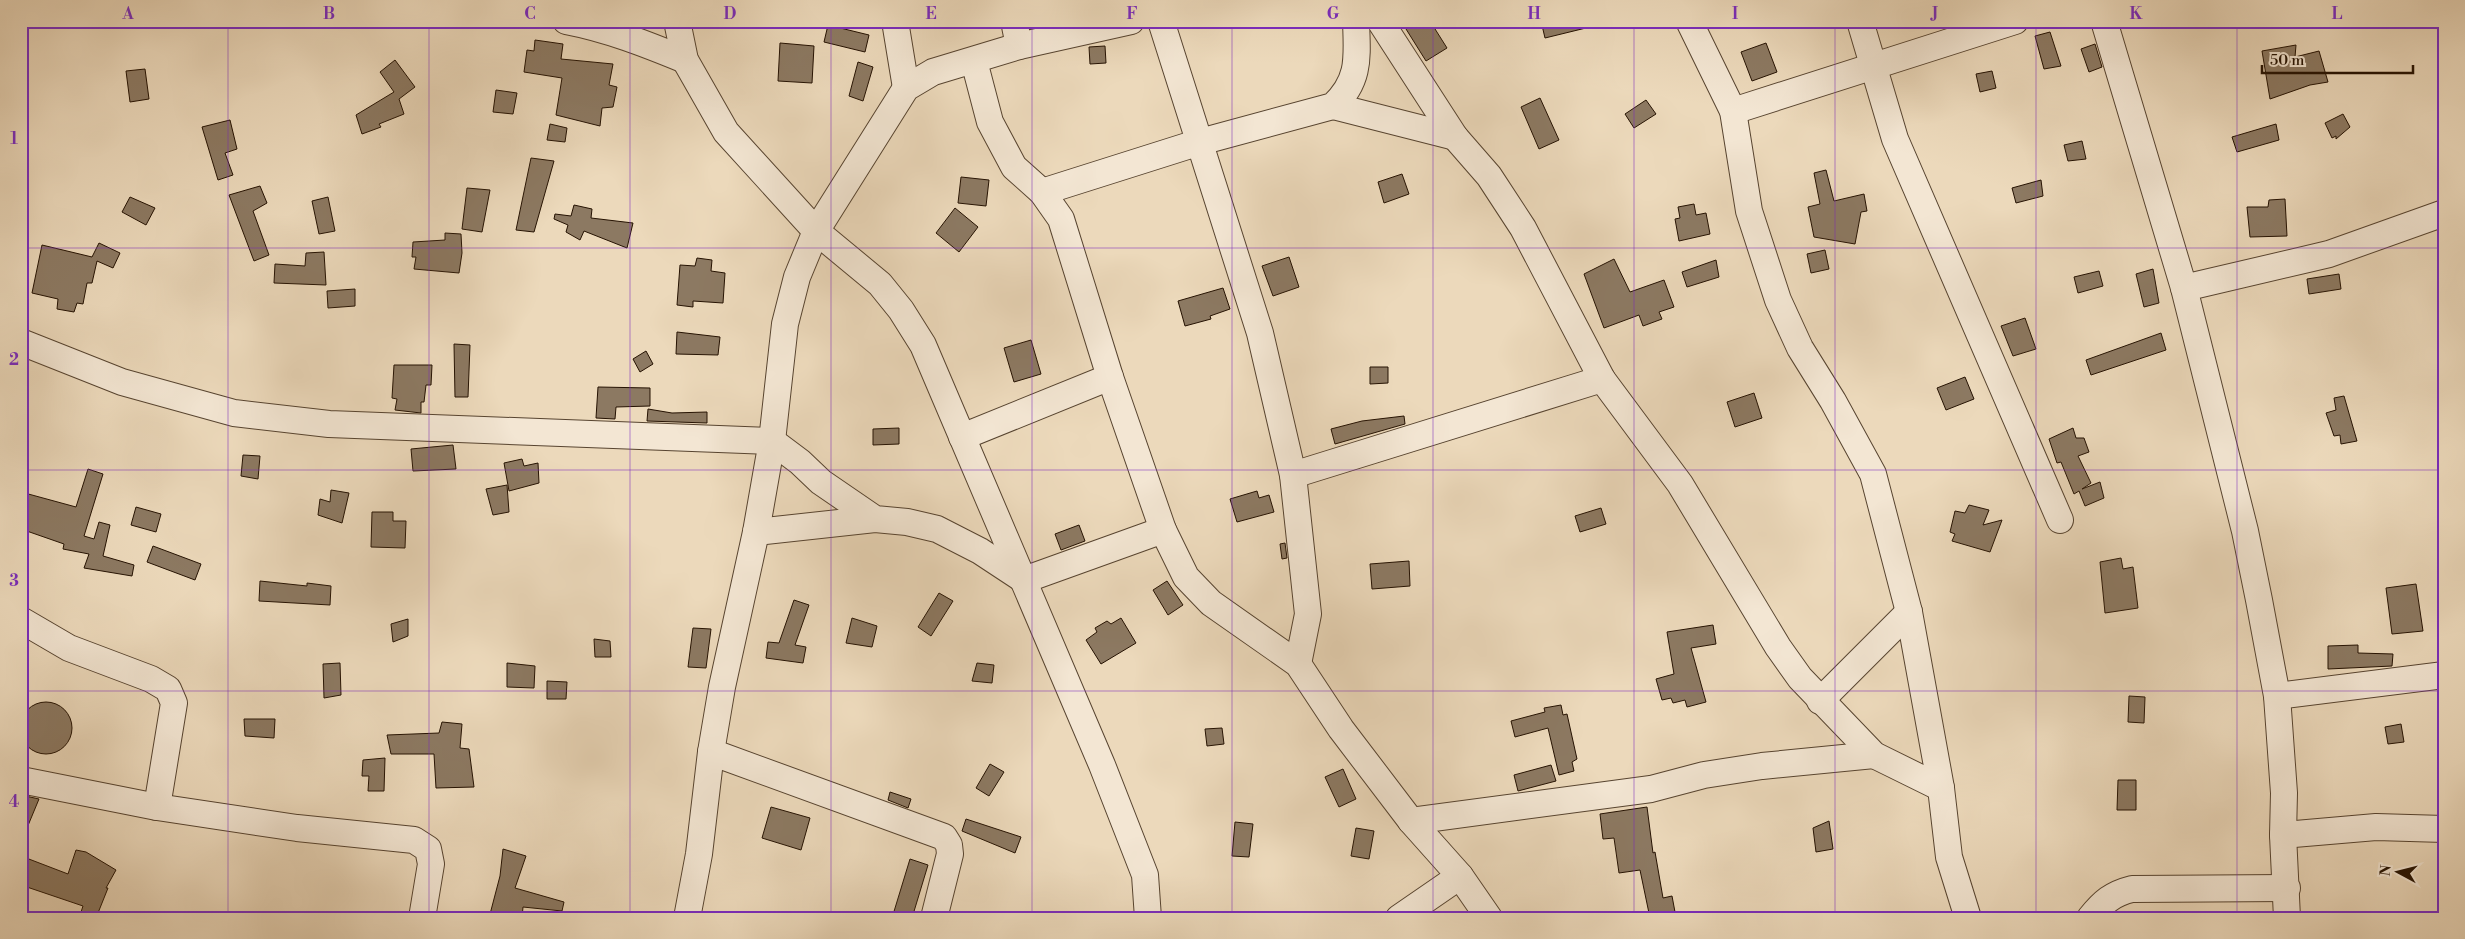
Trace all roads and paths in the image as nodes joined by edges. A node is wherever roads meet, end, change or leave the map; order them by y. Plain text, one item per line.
1 (566, 21) edge
2 (677, 21) edge
3 (894, 21) edge
4 (1131, 21) edge
5 (1161, 21) edge
6 (1356, 21) edge
7 (1380, 21) edge
8 (1689, 21) edge
9 (1860, 21) edge
10 (2015, 21) edge
11 (2104, 21) edge
12 (1016, 34) edge
13 (686, 60) junction
14 (974, 60) junction
15 (1874, 65) junction
16 (906, 88) junction
17 (1333, 106) junction
18 (1733, 112) junction
19 (1454, 137) junction
20 (1200, 142) junction
21 (1042, 192) junction
22 (2444, 213) edge
23 (816, 231) junction
24 (2184, 288) junction
25 (21, 342) edge
26 (1110, 377) junction
27 (1602, 379) junction
28 (962, 437) junction
29 (772, 441) junction
30 (1293, 475) junction
31 (875, 519) junction
32 (2060, 520) dead end
33 (1163, 530) junction
34 (756, 532) junction
35 (1024, 580) junction
36 (1909, 612) junction
37 (21, 620) edge
38 (1298, 664) junction
39 (2444, 675) edge
40 (2277, 696) junction
41 (1820, 701) junction
42 (711, 752) junction
43 (1874, 755) junction
44 (21, 780) edge
45 (1941, 788) junction
46 (157, 807) junction
47 (1411, 821) junction
48 (2444, 828) edge
49 (2283, 835) junction
50 (1460, 876) junction
51 (2287, 888) junction
52 (422, 918) edge
53 (687, 918) edge
54 (934, 918) edge
55 (1148, 918) edge
56 (1399, 918) edge
57 (1489, 918) edge
58 (1968, 918) edge
59 (2090, 918) edge
60 (2287, 918) edge

1 - 13 street
2 - 13 street
3 - 16 street
4 - 12 street
5 - 20 street
6 - 17 street
7 - 19 street
8 - 18 street
9 - 15 street
10 - 15 street
11 - 24 street
12 - 14 street
13 - 23 street
14 - 16 street
14 - 21 street
15 - 18 street
15 - 32 street
16 - 23 street
17 - 19 street
17 - 20 street
18 - 36 street
19 - 27 street
20 - 21 street
20 - 30 street
21 - 26 street
22 - 24 street
23 - 28 street
23 - 29 street
24 - 40 street
25 - 29 street
26 - 28 street
26 - 33 street
27 - 30 street
27 - 41 street
28 - 35 street
29 - 31 street
29 - 34 street
30 - 38 street
31 - 34 street
31 - 35 street
33 - 35 street
33 - 38 street
34 - 42 street
35 - 55 street
36 - 41 street
36 - 45 street
37 - 46 street
38 - 47 street
39 - 40 street
40 - 49 street
41 - 43 street
42 - 53 street
42 - 54 street
43 - 45 street
43 - 47 street
44 - 46 street
45 - 58 street
46 - 52 street
47 - 50 street
48 - 49 street
49 - 51 street
50 - 56 street
50 - 57 street
51 - 59 street
51 - 60 street

